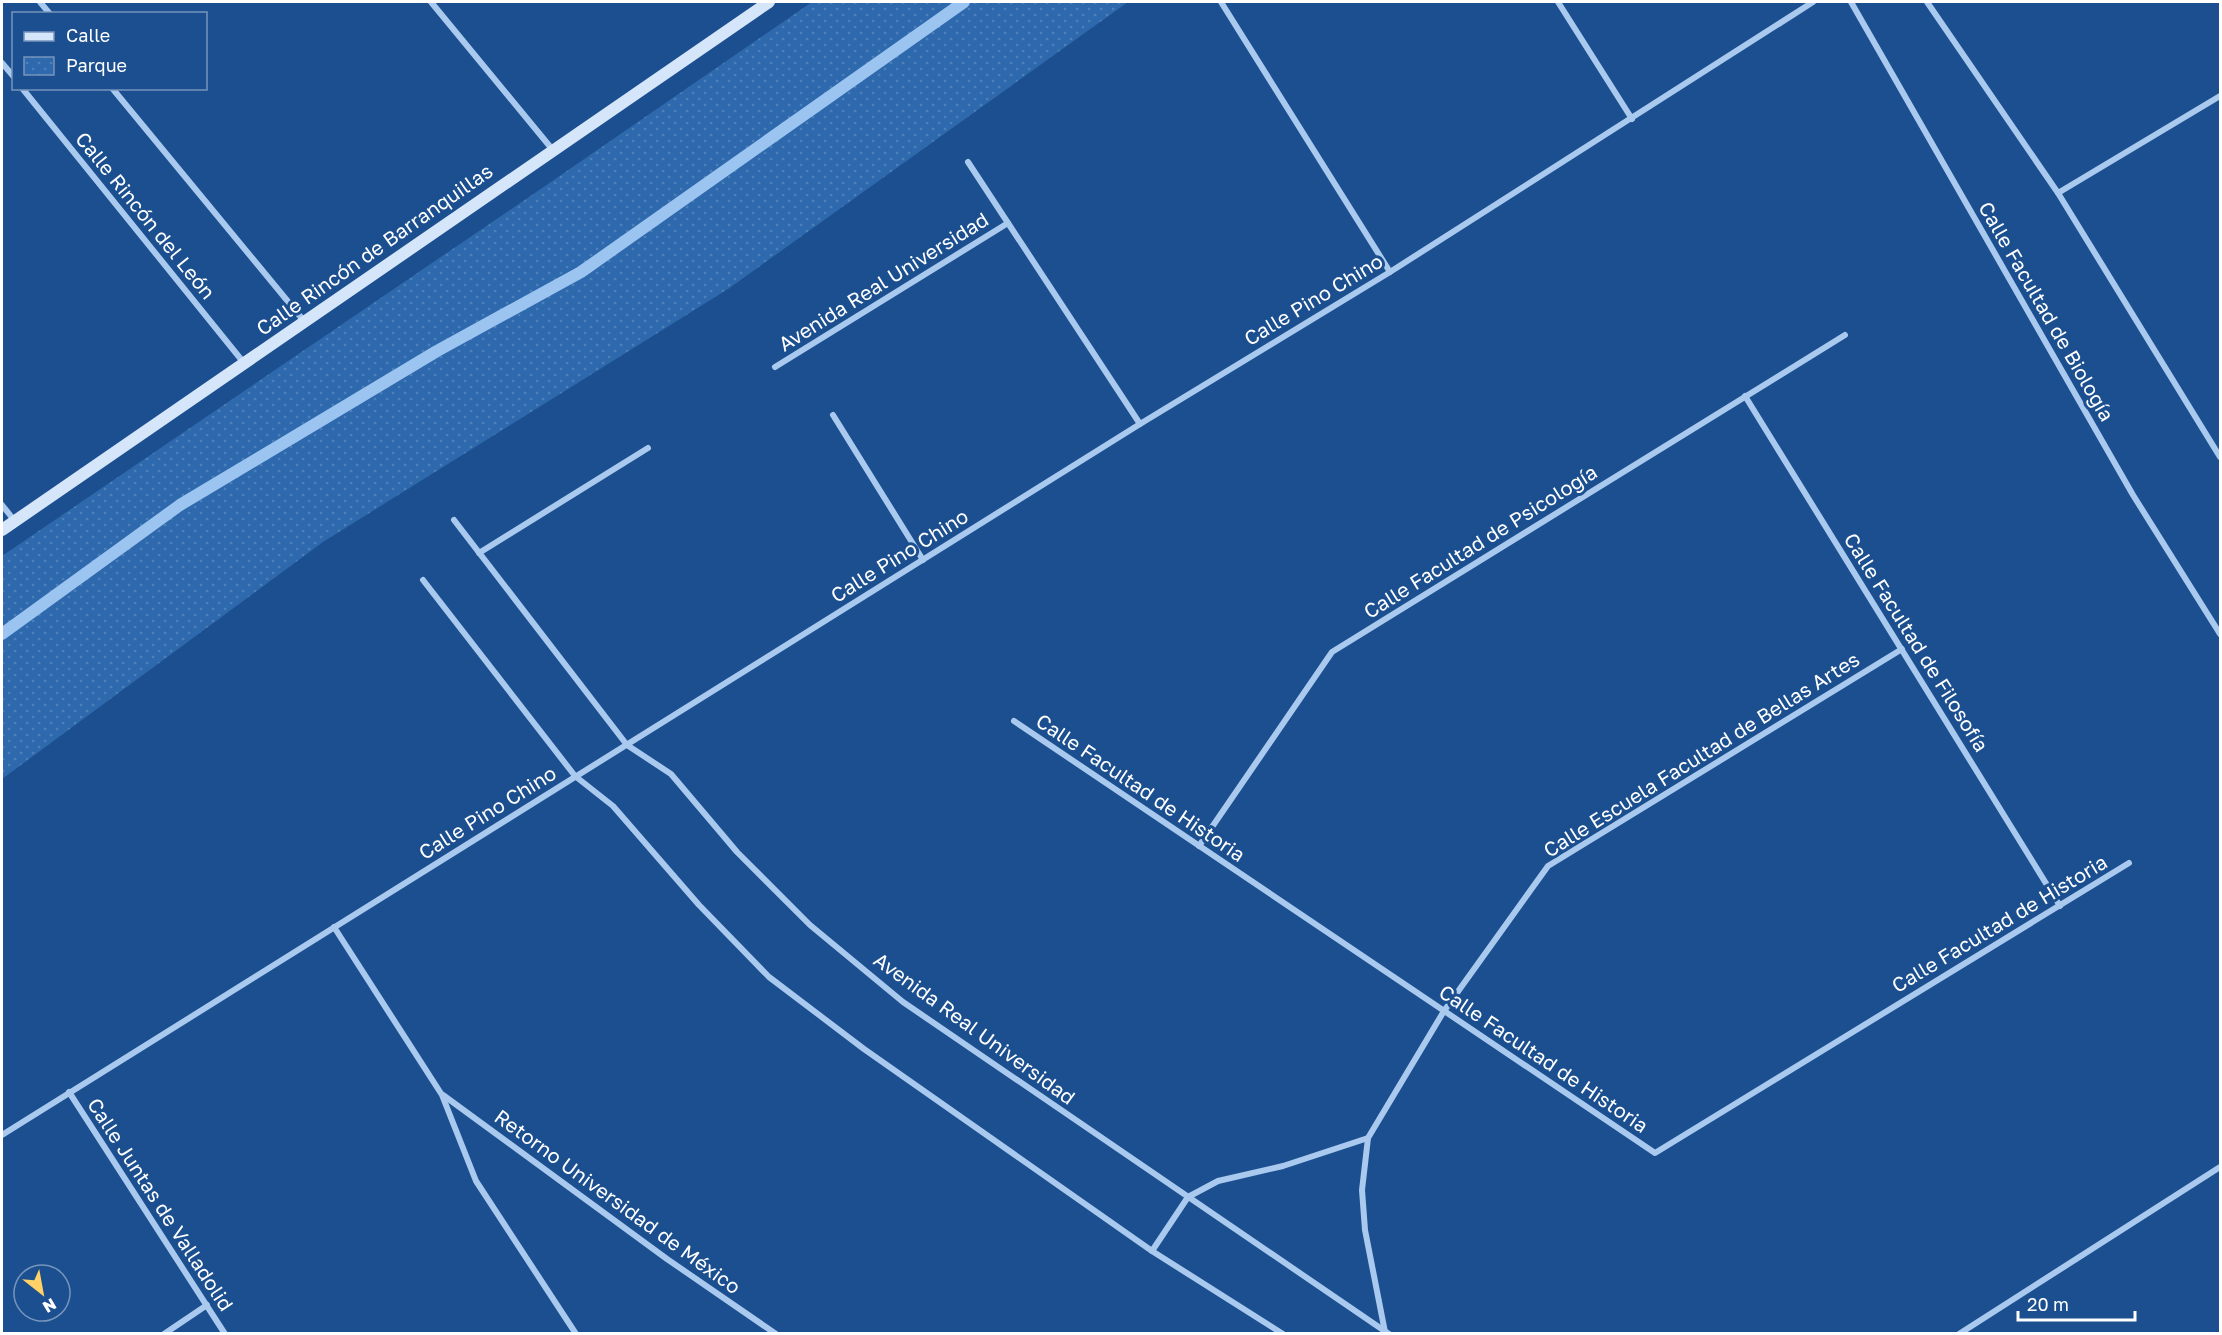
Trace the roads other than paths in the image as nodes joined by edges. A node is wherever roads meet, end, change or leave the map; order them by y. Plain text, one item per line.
1 (431, 2) edge
2 (769, 2) edge
3 (1221, 2) edge
4 (1558, 2) edge
5 (1813, 2) edge
6 (1851, 2) edge
7 (1927, 2) edge
8 (2, 63) edge
9 (12, 76) edge
10 (24, 90) edge
11 (114, 90) edge
12 (2220, 96) edge
13 (1632, 118) junction
14 (552, 149) junction
15 (968, 162) dead end
16 (2058, 193) junction
17 (1008, 223) junction
18 (1390, 272) junction
19 (304, 321) junction
20 (1845, 335) dead end
21 (244, 363) junction
22 (776, 367) dead end
23 (1745, 396) junction
24 (833, 416) dead end
25 (1140, 424) junction
26 (2218, 446) edge
27 (648, 448) dead end
28 (2220, 457) edge
29 (2, 506) edge
30 (14, 520) junction
31 (454, 520) dead end
32 (2, 530) edge
33 (479, 553) junction
34 (924, 560) junction
35 (423, 580) dead end
36 (2220, 634) edge
37 (1902, 649) junction
38 (1014, 721) dead end
39 (627, 745) junction
40 (575, 776) junction
41 (1199, 846) junction
42 (2129, 863) dead end
43 (2060, 906) junction
44 (334, 927) junction
45 (1444, 1011) junction
46 (69, 1092) junction
47 (442, 1095) junction
48 (2, 1135) edge
49 (1368, 1138) junction
50 (2220, 1167) edge
51 (1188, 1197) junction
52 (1152, 1251) junction
53 (207, 1305) junction
54 (1387, 1333) edge
55 (164, 1334) edge
56 (225, 1334) edge
57 (576, 1334) edge
58 (776, 1334) edge
59 (1283, 1334) edge
60 (1959, 1334) edge

1 - 14 street
2 - 14 street, Calle Rincón de Barranquillas
3 - 18 street
4 - 13 street
5 - 13 street, Calle Pino Chino
6 - 36 street, Calle Facultad de Biología
7 - 16 street
8 - 9 street
10 - 21 street, Calle Rincón del León
11 - 19 street
12 - 16 street
13 - 18 street, Calle Pino Chino
14 - 19 street, Calle Rincón de Barranquillas
15 - 17 street
16 - 26 street
17 - 22 street, Avenida Real Universidad
17 - 25 street
18 - 25 street, Calle Pino Chino
19 - 21 street, Calle Rincón de Barranquillas
20 - 23 street, Calle Facultad de Psicología
21 - 30 street, Calle Rincón de Barranquillas
23 - 37 street, Calle Facultad de Filosofía
23 - 41 street, Calle Facultad de Psicología
24 - 34 street
25 - 34 street, Calle Pino Chino
26 - 28 street
27 - 33 street
29 - 30 street
30 - 32 street, Calle Rincón de Barranquillas
31 - 33 street, Avenida Real Universidad
33 - 39 street, Avenida Real Universidad
34 - 39 street, Calle Pino Chino
35 - 40 street
37 - 43 street, Calle Facultad de Filosofía
37 - 45 street, Calle Escuela Facultad de Bellas Artes
38 - 41 street, Calle Facultad de Historia
39 - 40 street, Calle Pino Chino
39 - 51 street, Avenida Real Universidad
40 - 44 street, Calle Pino Chino
40 - 52 street
41 - 45 street, Calle Facultad de Historia
42 - 43 street, Calle Facultad de Historia
43 - 45 street, Calle Facultad de Historia
44 - 46 street, Calle Pino Chino
44 - 47 street, Retorno Universidad de México
45 - 49 street, Calle Escuela Facultad de Bellas Artes
46 - 48 street, Calle Pino Chino
46 - 53 street, Calle Juntas de Valladolid
47 - 57 street, Retorno Universidad de México
47 - 58 street, Retorno Universidad de México
49 - 51 street
49 - 54 street
50 - 60 street
51 - 52 street
51 - 54 street, Avenida Real Universidad
52 - 59 street
53 - 55 street
53 - 56 street, Calle Juntas de Valladolid

